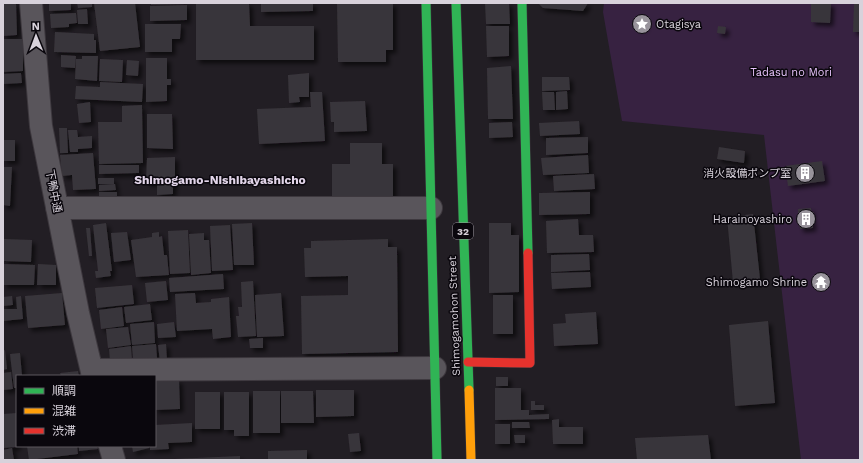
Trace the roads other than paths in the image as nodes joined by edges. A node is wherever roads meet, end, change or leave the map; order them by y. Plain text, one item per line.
1 (31, 3) edge
2 (426, 3) edge
3 (456, 3) edge
4 (522, 3) edge
5 (57, 208) junction
6 (431, 208) junction
7 (468, 362) junction
8 (435, 368) junction
9 (92, 373) edge
10 (110, 447) edge
11 (114, 460) edge
12 (437, 460) edge
13 (471, 460) edge

1 - 5 street, 下鴨中通
2 - 6 main road, Shimogamohon Street
3 - 7 main road, Shimogamohon Street / 32
4 - 7 main road
5 - 6 street
5 - 9 street, 下鴨中通
6 - 8 main road, Shimogamohon Street
7 - 13 main road, Shimogamohon Street / 32
8 - 9 street
8 - 12 main road, Shimogamohon Street
10 - 11 street

